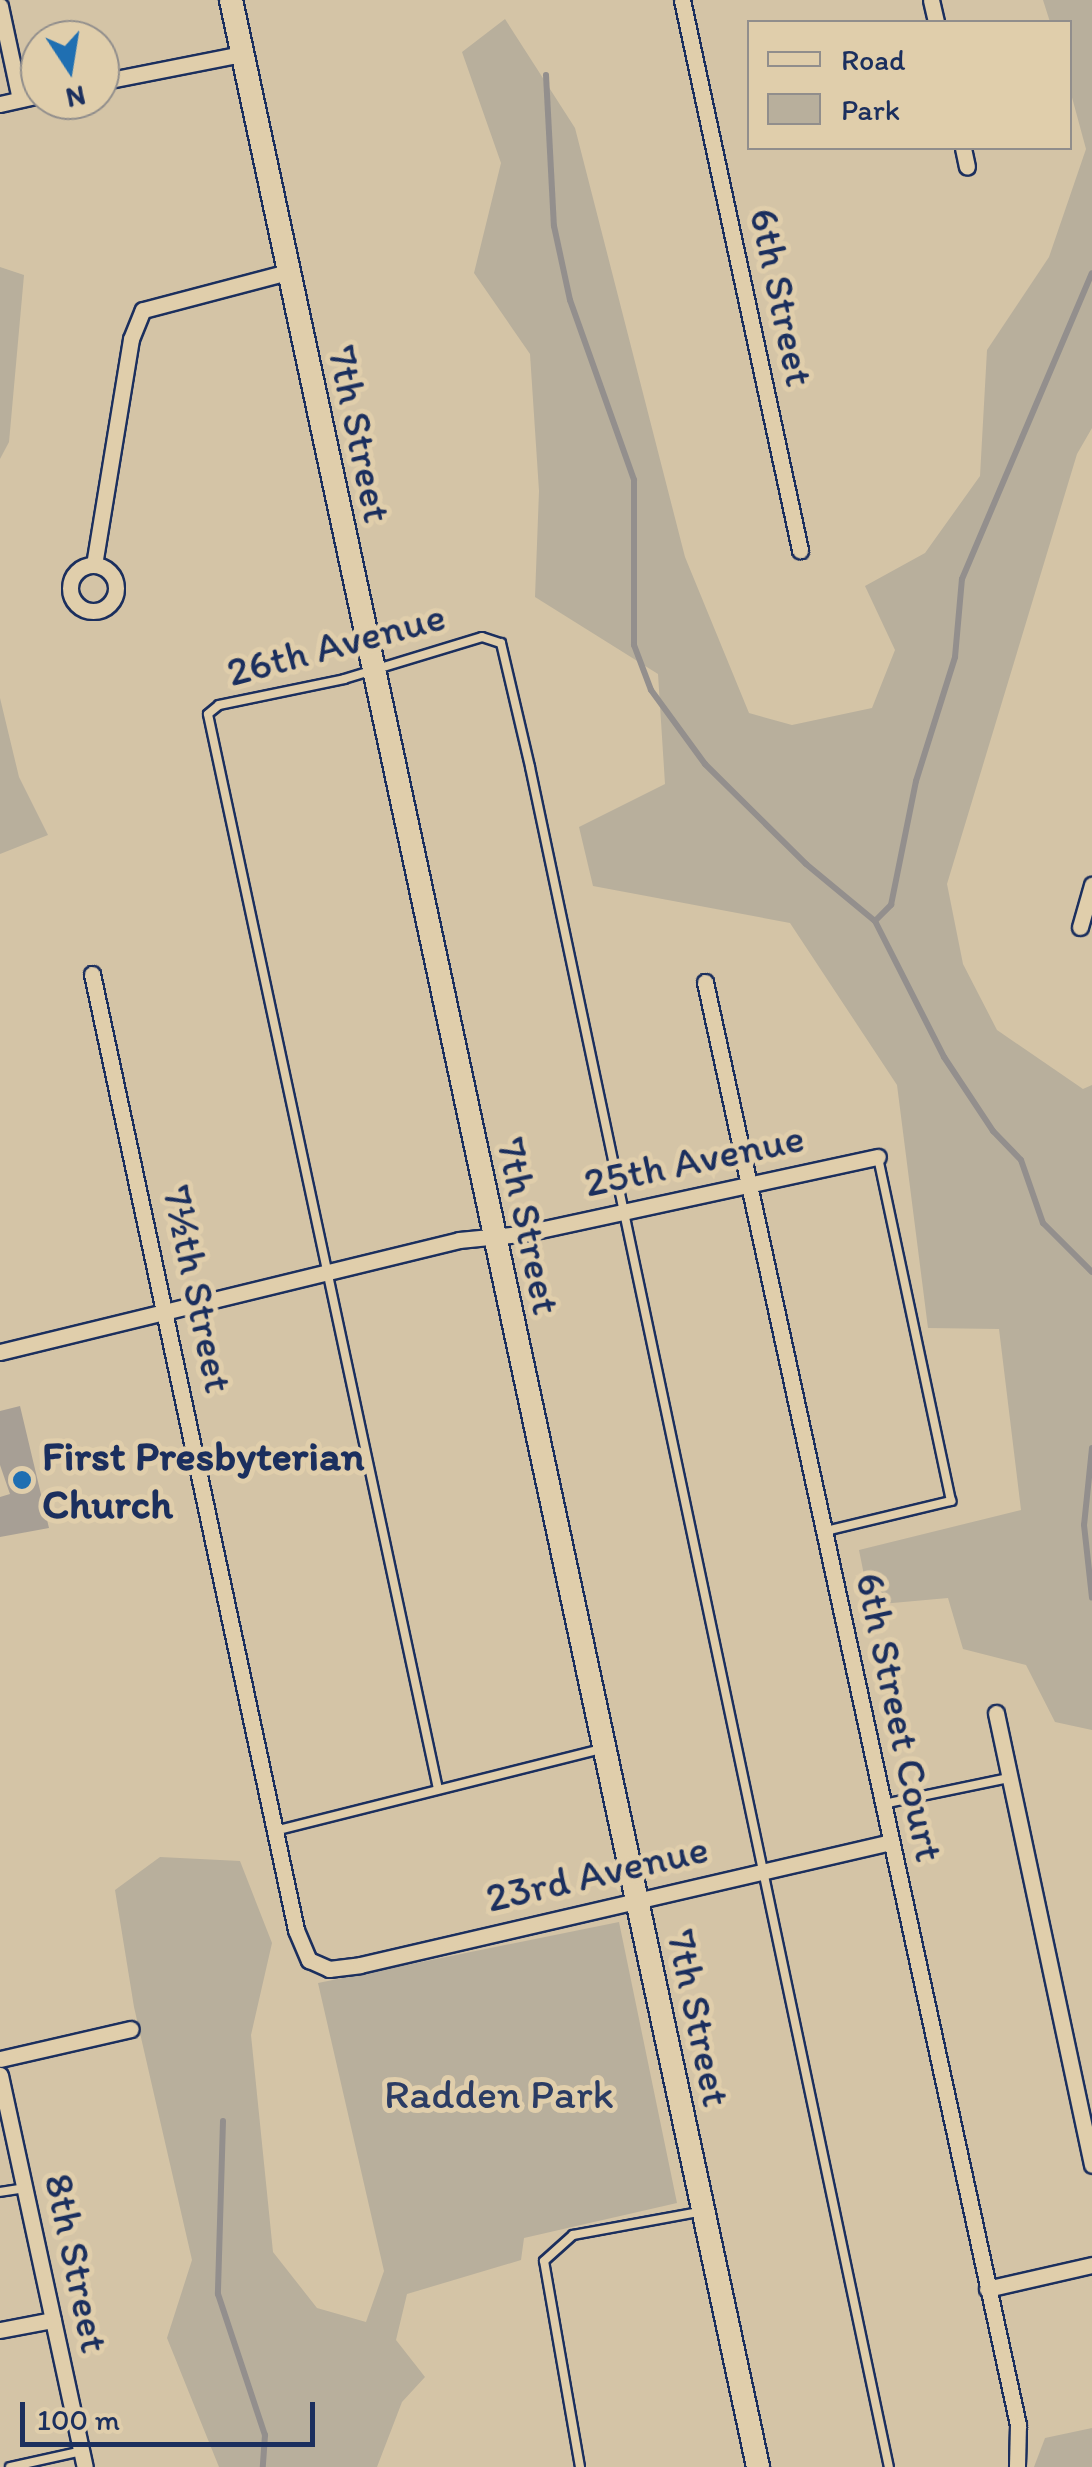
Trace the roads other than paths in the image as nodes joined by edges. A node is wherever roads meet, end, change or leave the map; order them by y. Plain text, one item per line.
1 (230, 0) edge
2 (682, 0) edge
3 (0, 6) edge
4 (242, 54) junction
5 (120, 78) edge
6 (20, 99) joint
7 (0, 104) edge
8 (963, 150) edge
9 (967, 167) dead end
10 (288, 272) junction
11 (800, 550) dead end
12 (94, 565) dead end
13 (370, 669) junction
14 (1092, 885) edge
15 (1080, 927) dead end
16 (92, 974) dead end
17 (705, 982) dead end
18 (878, 1157) joint
19 (749, 1183) junction
20 (623, 1212) junction
21 (493, 1237) junction
22 (326, 1270) junction
23 (168, 1310) junction
24 (0, 1352) edge
25 (824, 1532) junction
26 (996, 1712) dead end
27 (604, 1748) junction
28 (1008, 1778) junction
29 (438, 1788) junction
30 (882, 1804) junction
31 (275, 1831) junction
32 (891, 1842) junction
33 (765, 1870) junction
34 (635, 1898) junction
35 (318, 1967) joint
36 (131, 2029) dead end
37 (0, 2058) edge
38 (0, 2074) edge
39 (1092, 2165) edge
40 (25, 2188) junction
41 (0, 2192) edge
42 (703, 2212) junction
43 (1092, 2265) edge
44 (987, 2289) junction
45 (52, 2320) junction
46 (0, 2330) edge
47 (83, 2459) edge
48 (10, 2467) edge
49 (580, 2467) edge
50 (758, 2467) edge
51 (889, 2467) edge
52 (1016, 2467) edge

1 - 4 main road, 7th Street
2 - 11 street, 6th Street
3 - 6 street
4 - 5 street
4 - 10 main road, 7th Street
6 - 7 street
8 - 9 street
10 - 12 street
10 - 13 main road, 7th Street
13 - 20 lane, 26th Avenue
13 - 21 main road, 7th Street
13 - 22 lane, 26th Avenue
14 - 15 street
16 - 23 street, 7½th Street
17 - 19 street, 6th Street Court
18 - 19 street, 25th Avenue
18 - 25 lane
19 - 20 street, 25th Avenue
19 - 25 street, 6th Street Court
20 - 21 street, 25th Avenue
20 - 33 lane
21 - 22 street, 25th Avenue
21 - 27 main road, 7th Street
22 - 23 street, 25th Avenue
22 - 29 lane
23 - 24 street, 25th Avenue
23 - 31 street, 7½th Street
25 - 30 street, 6th Street Court
26 - 28 street
27 - 29 lane
27 - 34 main road, 7th Street
28 - 30 lane
28 - 39 street
29 - 31 lane
30 - 32 street, 6th Street Court
31 - 35 street, 7½th Street
32 - 33 street, 23rd Avenue
32 - 44 street, 6th Street Court
33 - 34 street, 23rd Avenue
33 - 51 lane
34 - 35 street, 23rd Avenue
34 - 42 main road, 7th Street
36 - 37 street
38 - 40 street, 8th Street
40 - 41 lane
40 - 45 street, 8th Street
42 - 49 lane
42 - 50 main road, 7th Street
43 - 44 street
44 - 52 street, 6th Street Court
45 - 46 street
45 - 47 street, 8th Street
47 - 48 lane

